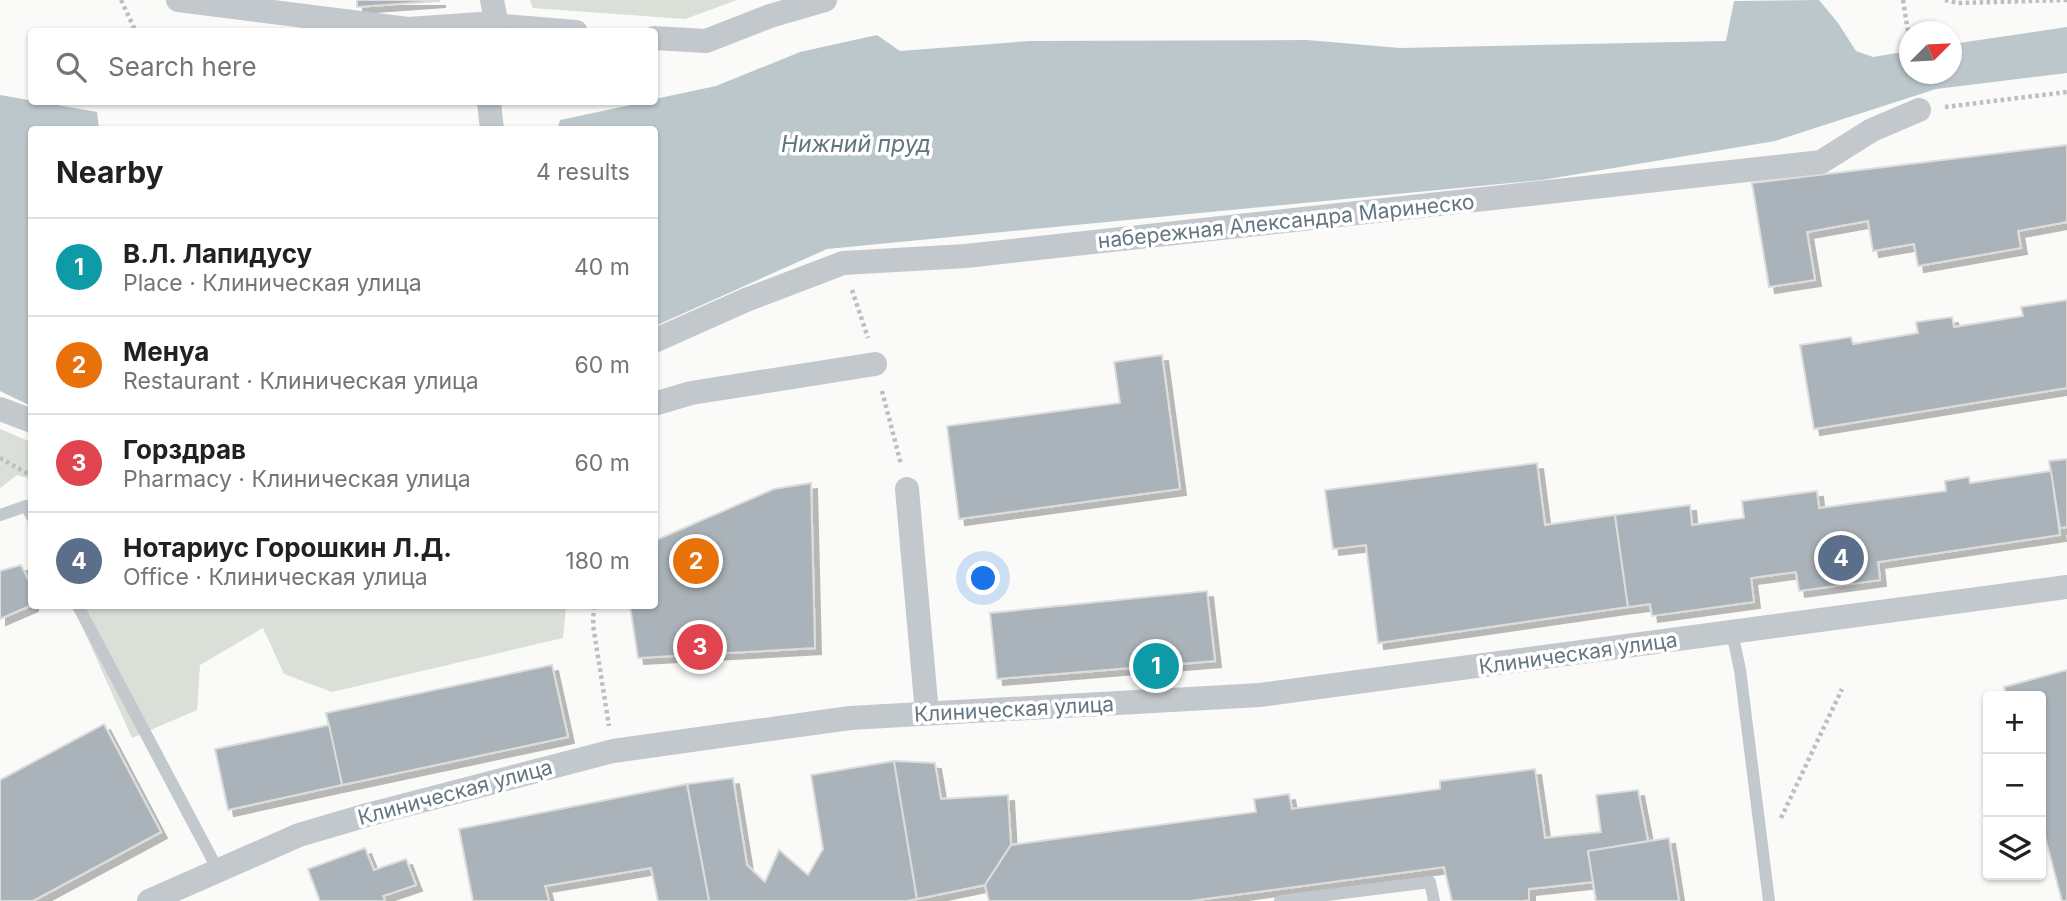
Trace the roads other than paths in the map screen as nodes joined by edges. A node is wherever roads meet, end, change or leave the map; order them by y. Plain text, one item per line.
1 (178, 0) edge
2 (492, 0) edge
3 (825, 0) edge
4 (400, 28) edge
5 (422, 28) edge
6 (496, 28) edge
7 (658, 38) edge
8 (489, 105) edge
9 (1919, 110) road end
10 (492, 126) edge
11 (658, 339) edge
12 (875, 364) dead end
13 (658, 403) edge
14 (0, 409) edge
15 (28, 420) edge
16 (907, 489) dead end
17 (28, 510) edge
18 (0, 515) edge
19 (2067, 587) edge
20 (80, 609) edge
21 (1732, 632) junction
22 (927, 713) junction
23 (218, 870) junction
24 (149, 901) edge
25 (1280, 901) edge
26 (1434, 901) edge
27 (1769, 901) edge

1 - 4 street
2 - 6 street
3 - 7 street
5 - 6 street
8 - 10 street
9 - 11 street, набережная Александра Маринеско
12 - 13 street
14 - 15 street
16 - 22 street
17 - 18 lane
19 - 21 street, Клиническая улица
20 - 23 lane
21 - 22 street, Клиническая улица
21 - 27 lane
22 - 23 street, Клиническая улица
23 - 24 street, Клиническая улица
25 - 26 lane

